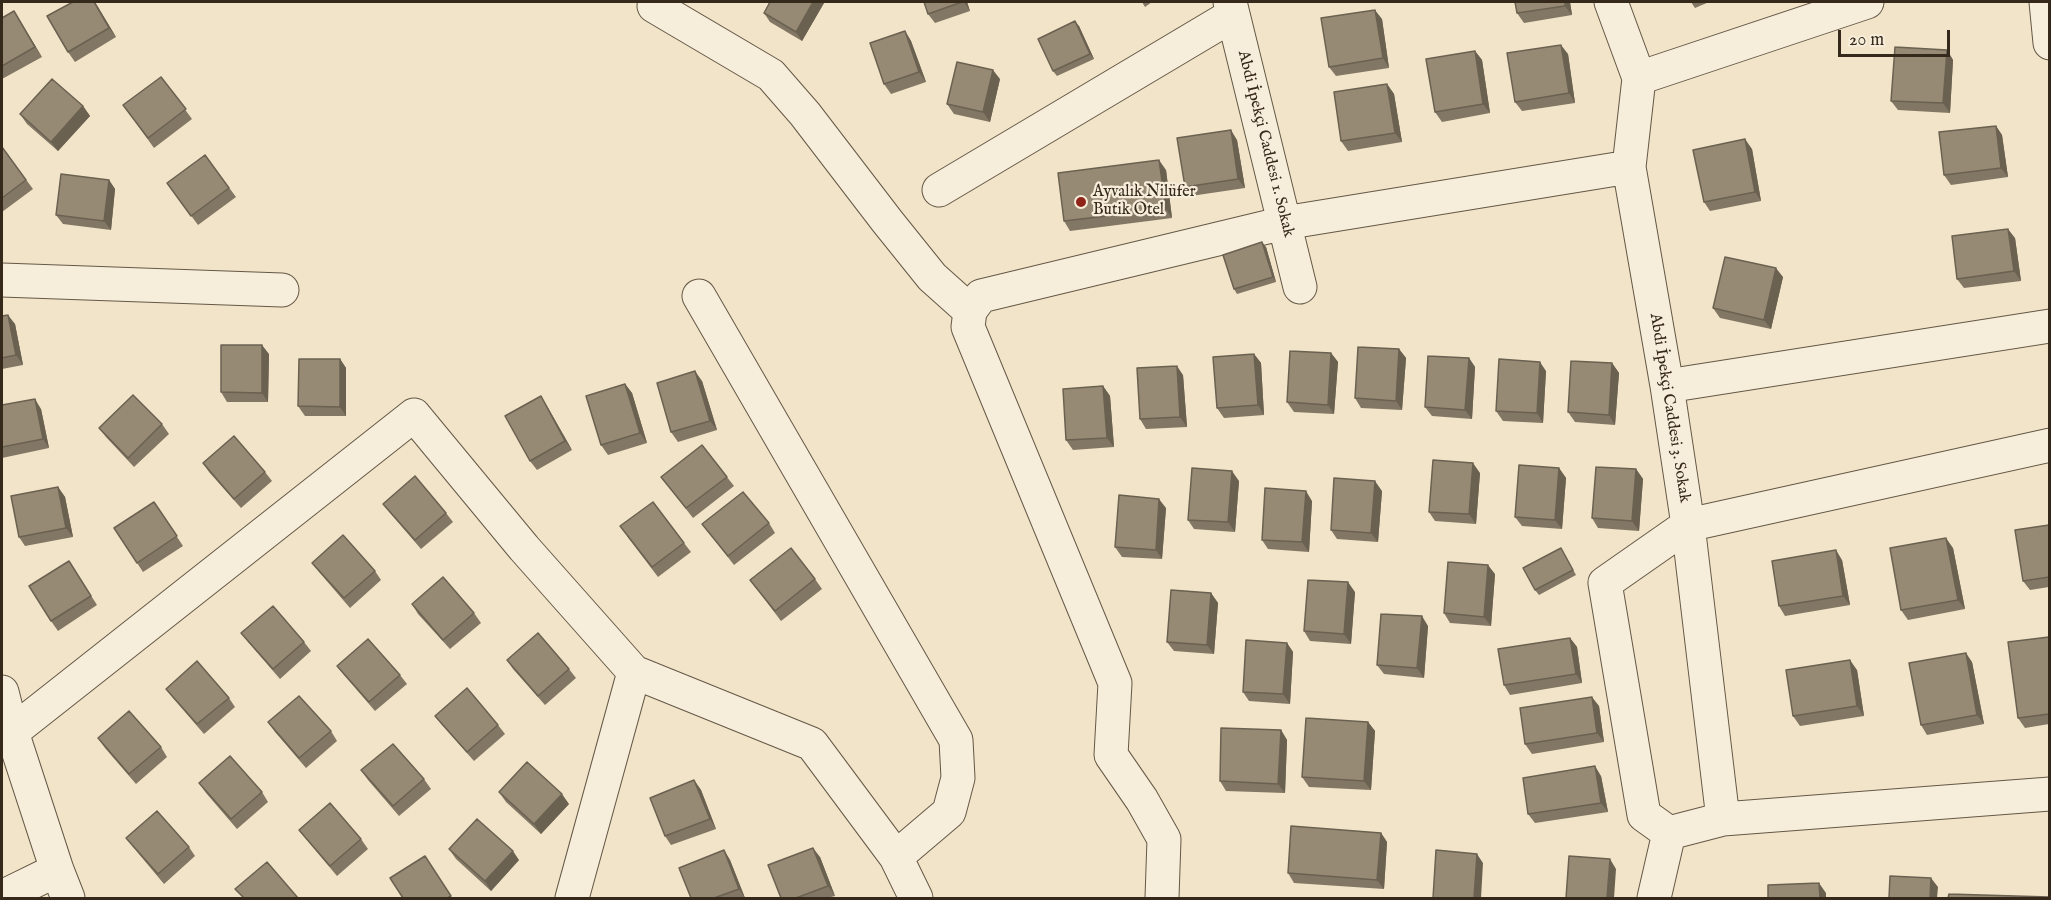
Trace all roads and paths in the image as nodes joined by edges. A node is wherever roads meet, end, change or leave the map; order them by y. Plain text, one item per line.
1 (1611, 2) edge
2 (1867, 2) edge
3 (2046, 2) edge
4 (654, 6) dead end
5 (1232, 8) edge
6 (2049, 43) edge
7 (1639, 78) junction
8 (1629, 167) junction
9 (939, 190) dead end
10 (1284, 223) junction
11 (2, 280) edge
12 (1300, 287) dead end
13 (282, 290) dead end
14 (699, 296) dead end
15 (970, 311) junction
16 (2049, 326) edge
17 (1667, 386) junction
18 (2049, 445) edge
19 (1688, 525) junction
20 (634, 672) junction
21 (2, 692) edge
22 (12, 732) junction
23 (2049, 794) edge
24 (1723, 819) junction
25 (1669, 832) junction
26 (896, 857) junction
27 (63, 884) edge
28 (2, 897) edge
29 (572, 898) edge
30 (916, 898) edge
31 (1162, 898) edge
32 (1654, 898) edge

1 - 7 street, Abdi İpekçi Caddesi 3. Sokak
2 - 7 street
3 - 6 street
4 - 15 street
5 - 9 street
5 - 10 street, Abdi İpekçi Caddesi 1. Sokak
7 - 8 street, Abdi İpekçi Caddesi 3. Sokak
8 - 10 street
8 - 17 street, Abdi İpekçi Caddesi 3. Sokak
10 - 12 street, Abdi İpekçi Caddesi 1. Sokak
10 - 15 street
11 - 13 street
14 - 26 street
15 - 31 street
16 - 17 street
17 - 19 street, Abdi İpekçi Caddesi 3. Sokak
18 - 19 street
19 - 24 street, Abdi İpekçi Caddesi 3. Sokak
19 - 25 street
20 - 22 street
20 - 26 street
20 - 29 street
21 - 22 street
22 - 27 street
23 - 24 street
24 - 25 street
25 - 32 street
26 - 30 street
27 - 28 street

